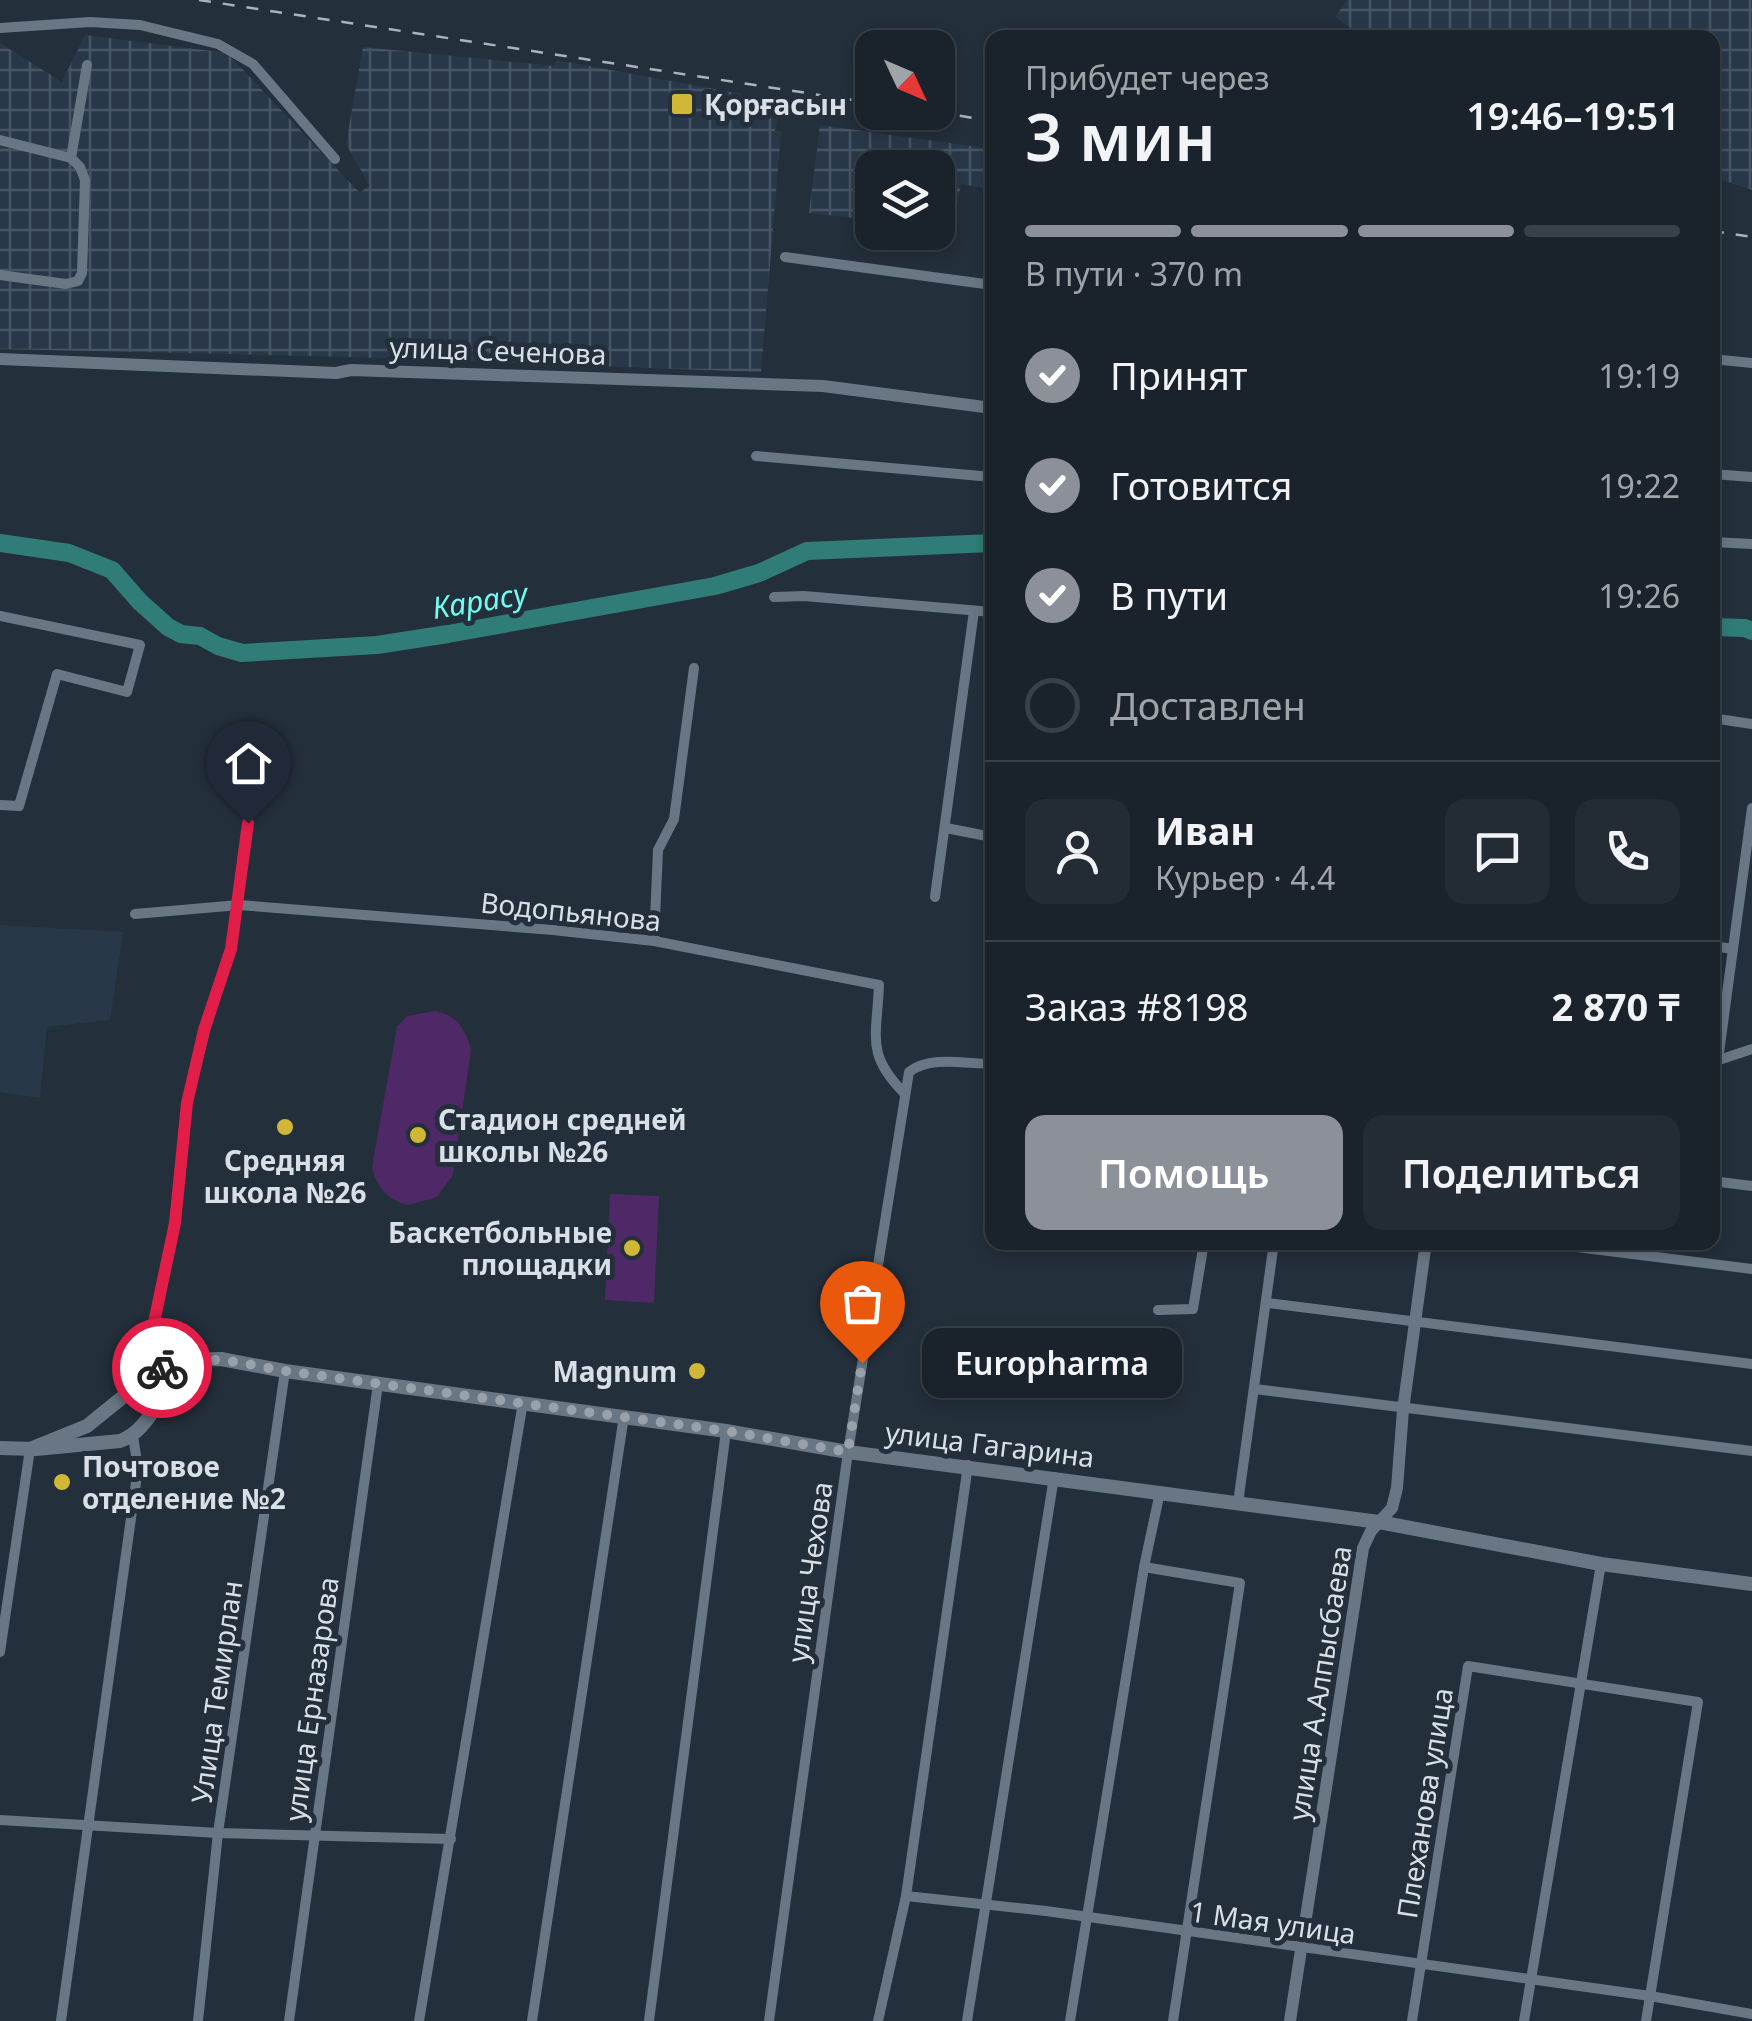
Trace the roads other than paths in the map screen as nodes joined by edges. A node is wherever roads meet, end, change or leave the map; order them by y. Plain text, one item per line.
1 (0, 28) edge
2 (87, 65) dead end
3 (0, 140) edge
4 (70, 158) junction
5 (335, 159) dead end
6 (784, 257) dead end
7 (0, 275) edge
8 (985, 284) edge
9 (0, 358) edge
10 (1720, 361) edge
11 (1752, 363) edge
12 (985, 407) edge
13 (756, 456) dead end
14 (1720, 475) edge
15 (985, 476) edge
16 (1752, 477) edge
17 (1720, 542) edge
18 (1752, 544) edge
19 (774, 597) dead end
20 (974, 612) junction
21 (985, 612) edge
22 (0, 616) edge
23 (694, 668) dead end
24 (1720, 719) edge
25 (1752, 724) edge
26 (0, 805) edge
27 (1752, 808) edge
28 (248, 823) dead end
29 (946, 828) junction
30 (985, 836) edge
31 (935, 897) dead end
32 (239, 905) junction
33 (135, 914) dead end
34 (654, 941) junction
35 (1720, 947) edge
36 (1733, 949) junction
37 (1720, 1035) edge
38 (1752, 1049) edge
39 (1720, 1060) edge
40 (985, 1064) edge
41 (905, 1094) junction
42 (1720, 1182) edge
43 (1752, 1186) edge
44 (1203, 1250) edge
45 (1273, 1250) edge
46 (1425, 1250) edge
47 (1601, 1250) edge
48 (1752, 1269) edge
49 (1268, 1303) junction
50 (1158, 1310) dead end
51 (1415, 1322) junction
52 (222, 1359) junction
53 (1752, 1364) edge
54 (155, 1371) junction
55 (285, 1371) junction
56 (378, 1384) junction
57 (1255, 1389) junction
58 (127, 1395) junction
59 (160, 1398) junction
60 (522, 1402) junction
61 (1403, 1410) junction
62 (624, 1416) junction
63 (147, 1418) junction
64 (87, 1426) junction
65 (726, 1431) junction
66 (133, 1436) junction
67 (92, 1444) junction
68 (0, 1448) edge
69 (30, 1449) junction
70 (848, 1452) junction
71 (1752, 1452) edge
72 (968, 1466) junction
73 (1054, 1478) junction
74 (1160, 1492) junction
75 (1238, 1503) junction
76 (1379, 1522) junction
77 (1602, 1564) junction
78 (1144, 1567) junction
79 (1752, 1584) edge
80 (0, 1652) edge
81 (1581, 1685) junction
82 (0, 1820) edge
83 (90, 1825) junction
84 (218, 1832) junction
85 (314, 1835) junction
86 (451, 1839) junction
87 (906, 1896) junction
88 (986, 1905) junction
89 (1087, 1918) junction
90 (1187, 1932) junction
91 (1302, 1949) junction
92 (1420, 1965) junction
93 (1530, 1980) junction
94 (1650, 1996) junction
95 (1752, 2014) edge
96 (61, 2021) edge
97 (198, 2021) edge
98 (289, 2021) edge
99 (419, 2021) edge
100 (532, 2021) edge
101 (649, 2021) edge
102 (769, 2021) edge
103 (878, 2021) edge
104 (966, 2021) edge
105 (1070, 2021) edge
106 (1173, 2021) edge
107 (1290, 2021) edge
108 (1412, 2021) edge
109 (1524, 2021) edge
110 (1646, 2021) edge

1 - 5 street
2 - 4 street
3 - 4 street
4 - 7 street
6 - 8 street
9 - 12 street, улица Сеченова
10 - 11 street
13 - 15 street
14 - 16 street
17 - 18 street
19 - 20 street
20 - 21 street
20 - 29 street
22 - 26 street
23 - 34 street
24 - 25 street
27 - 36 street
28 - 32 street
29 - 30 street
29 - 31 street
32 - 33 street, Водопьянова
32 - 34 street, Водопьянова
32 - 54 street
34 - 41 street, Водопьянова
35 - 36 street
36 - 37 street
38 - 39 street
40 - 41 street, улица Чехова
41 - 70 street, улица Чехова
42 - 43 street
44 - 50 street
45 - 49 street
46 - 51 street, улица А.Алпысбаева
47 - 48 street
49 - 51 street
49 - 57 street
51 - 53 street
51 - 61 street, улица А.Алпысбаева
52 - 54 main road, улица Гагарина
52 - 55 main road, улица Гагарина
52 - 59 main road
54 - 58 main road, улица Гагарина
54 - 59 street
55 - 56 main road, улица Гагарина
55 - 84 street, Улица Темирлан
56 - 60 main road, улица Гагарина
56 - 85 street, улица Ерназарова
57 - 61 street
57 - 75 street
58 - 63 main road
58 - 64 main road, улица Гагарина
59 - 63 main road
60 - 62 main road, улица Гагарина
60 - 86 street
61 - 71 street
61 - 76 street, улица А.Алпысбаева
62 - 65 main road, улица Гагарина
62 - 100 street
63 - 66 main road
64 - 67 main road
64 - 69 main road, улица Гагарина
65 - 70 main road, улица Гагарина
65 - 101 street
66 - 67 main road, улица Гагарина
66 - 83 street
67 - 69 main road, улица Гагарина
68 - 69 main road, улица Гагарина
69 - 80 street
70 - 72 main road, улица Гагарина
70 - 102 street, улица Чехова
72 - 73 main road, улица Гагарина
72 - 87 street
73 - 74 main road, улица Гагарина
73 - 88 street
74 - 75 main road, улица Гагарина
74 - 78 street
75 - 76 main road, улица Гагарина
76 - 77 main road, улица Гагарина
76 - 91 street, улица А.Алпысбаева
77 - 79 main road, улица Гагарина
77 - 81 street
78 - 89 street
78 - 90 street
81 - 92 street, Плеханова улица
81 - 93 street
81 - 94 street, Плеханова улица
82 - 83 street
83 - 84 street
83 - 96 street
84 - 85 street
84 - 97 street, Улица Темирлан
85 - 86 street
85 - 98 street, улица Ерназарова
86 - 99 street
87 - 88 street, 1 Мая улица
87 - 103 street
88 - 89 street, 1 Мая улица
88 - 104 street
89 - 90 street, 1 Мая улица
89 - 105 street
90 - 91 street, 1 Мая улица
90 - 106 street
91 - 92 street, 1 Мая улица
91 - 107 street, улица А.Алпысбаева
92 - 93 street, 1 Мая улица
92 - 108 street, Плеханова улица
93 - 94 street, 1 Мая улица
93 - 109 street
94 - 95 street, 1 Мая улица
94 - 110 street, Плеханова улица

